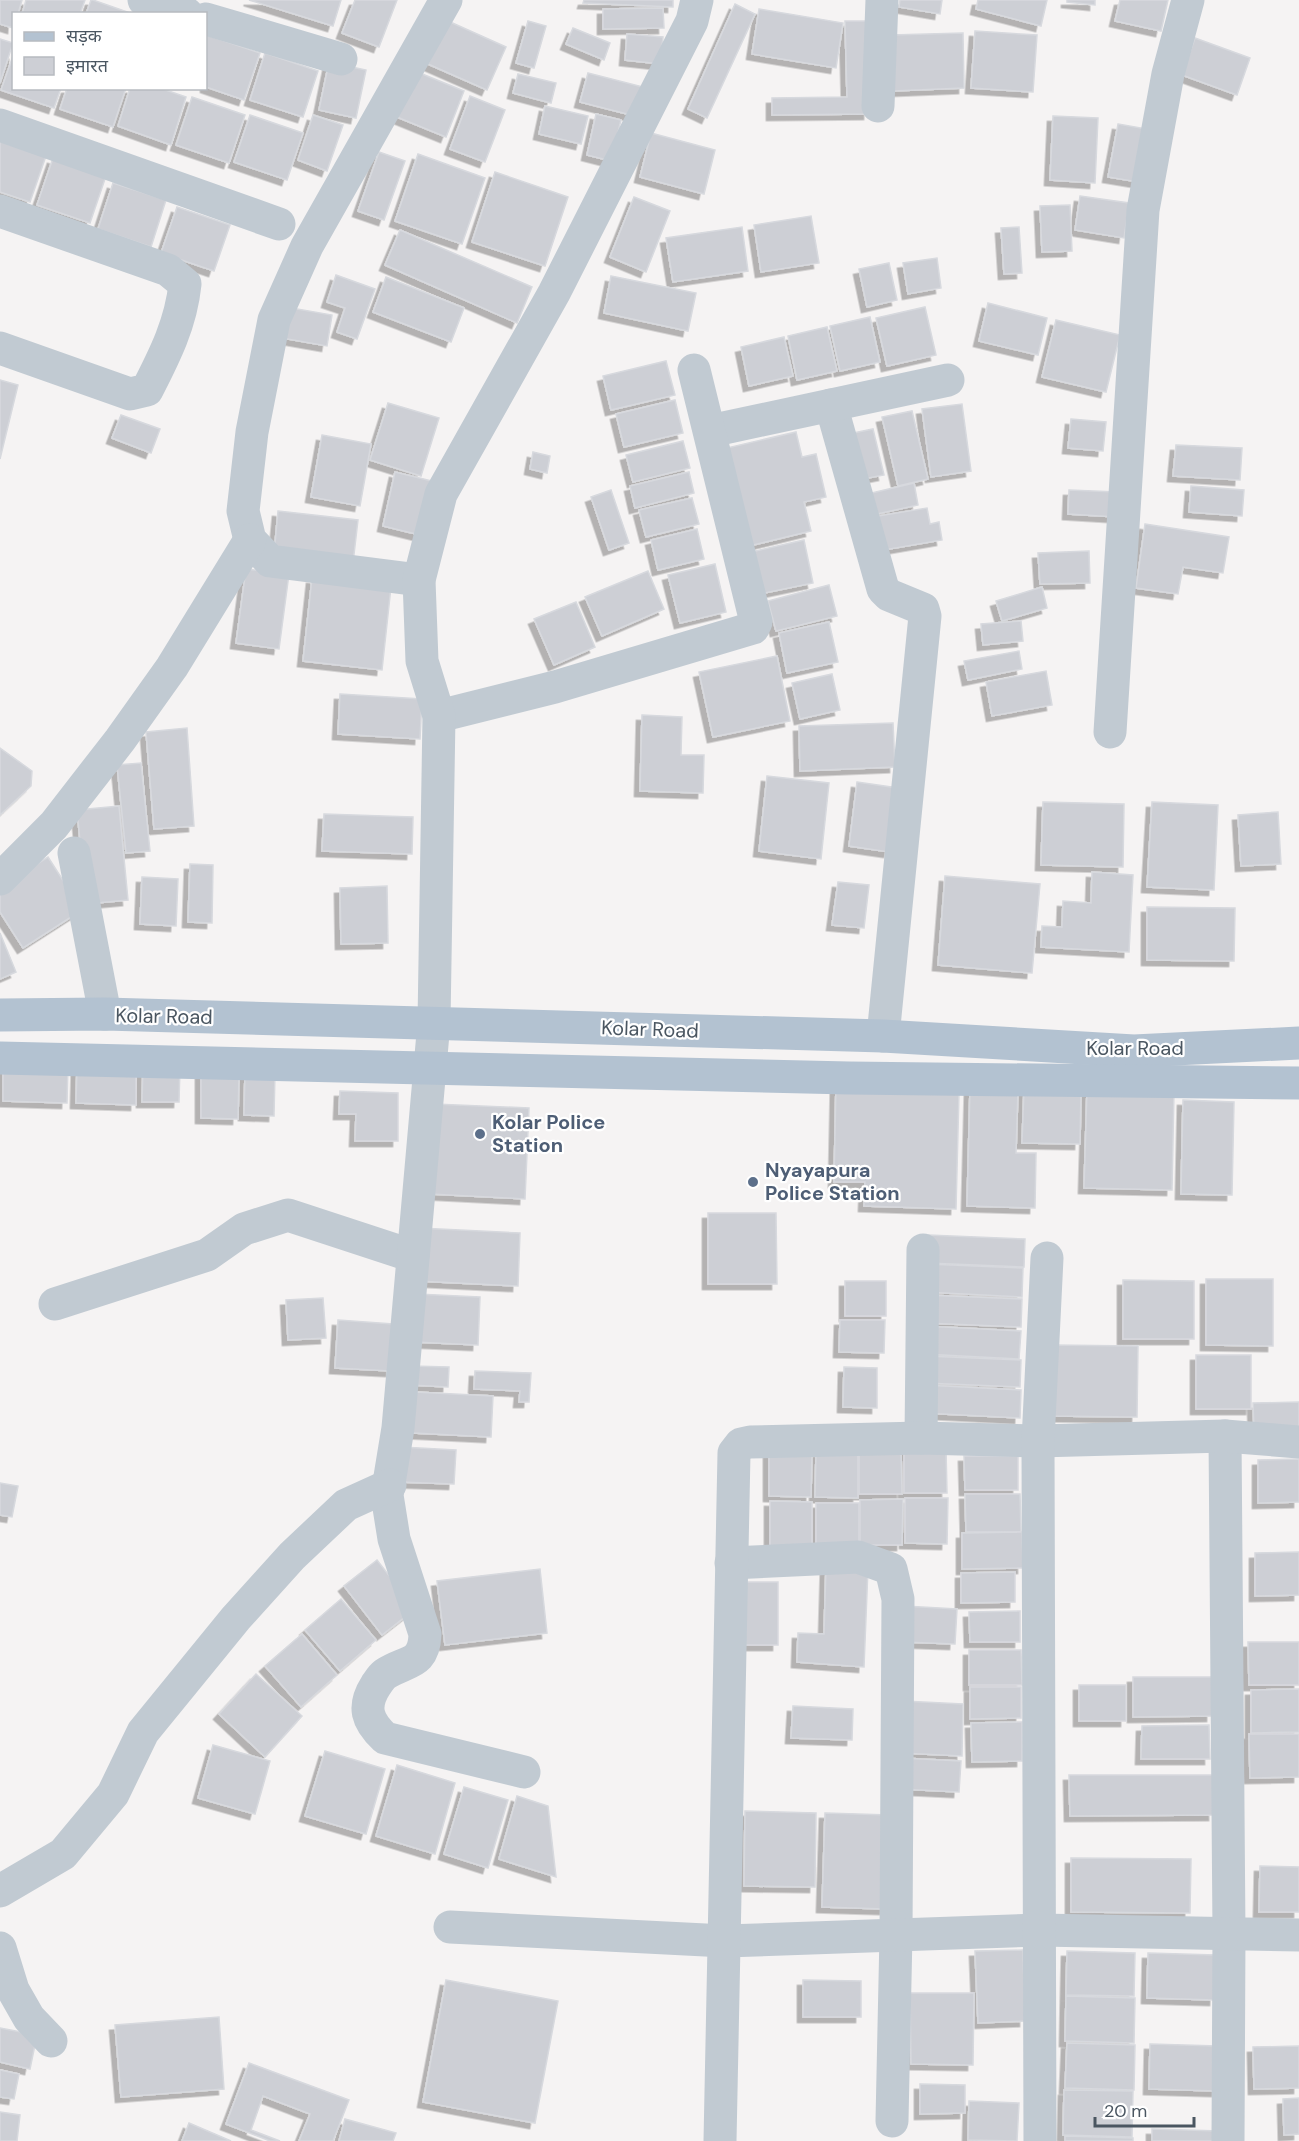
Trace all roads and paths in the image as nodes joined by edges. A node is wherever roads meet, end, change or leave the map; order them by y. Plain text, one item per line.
1 (144, 0) edge
2 (446, 0) edge
3 (697, 0) edge
4 (882, 0) edge
5 (1188, 0) edge
6 (181, 12) edge
7 (207, 20) edge
8 (341, 59) dead end
9 (878, 106) dead end
10 (0, 125) edge
11 (0, 212) edge
12 (279, 224) dead end
13 (0, 348) edge
14 (694, 370) dead end
15 (948, 380) dead end
16 (831, 405) junction
17 (710, 431) junction
18 (250, 540) junction
19 (419, 580) junction
20 (439, 716) junction
21 (1110, 732) dead end
22 (74, 853) dead end
23 (0, 879) edge
24 (105, 1014) junction
25 (0, 1015) edge
26 (434, 1022) junction
27 (802, 1034) junction
28 (883, 1036) junction
29 (1299, 1043) edge
30 (0, 1058) edge
31 (430, 1067) junction
32 (800, 1076) junction
33 (1299, 1083) edge
34 (923, 1250) dead end
35 (413, 1256) junction
36 (1047, 1258) dead end
37 (55, 1304) dead end
38 (1225, 1436) junction
39 (921, 1438) junction
40 (1038, 1441) junction
41 (1299, 1442) edge
42 (390, 1485) junction
43 (731, 1563) junction
44 (524, 1772) dead end
45 (0, 1891) edge
46 (450, 1927) dead end
47 (1040, 1930) junction
48 (1228, 1933) junction
49 (896, 1934) junction
50 (1299, 1935) edge
51 (725, 1941) junction
52 (0, 1948) edge
53 (51, 2041) dead end
54 (892, 2121) dead end
55 (720, 2141) edge
56 (1040, 2141) edge
57 (1228, 2141) edge

1 - 6 street
2 - 18 street
3 - 19 street
4 - 9 street
5 - 21 street
7 - 8 street
10 - 12 street
11 - 13 street
14 - 17 street
15 - 16 street
16 - 17 street
16 - 28 street
17 - 20 street
18 - 19 street
18 - 23 street
19 - 20 street
20 - 26 street
22 - 24 street
24 - 25 main road, Kolar Road
24 - 26 main road, Kolar Road
26 - 27 main road, Kolar Road
26 - 31 street
27 - 28 main road, Kolar Road
27 - 32 main road
28 - 29 main road, Kolar Road
30 - 31 main road, Kolar Road
31 - 32 main road, Kolar Road
31 - 35 street
32 - 33 main road, Kolar Road
34 - 39 street
35 - 37 street
35 - 42 street
36 - 40 street
38 - 40 street
38 - 41 street
38 - 48 street
39 - 40 street
39 - 43 street
40 - 47 street
42 - 44 street
42 - 45 street
43 - 49 street
43 - 51 street
46 - 51 street
47 - 48 street
47 - 49 street
47 - 56 street
48 - 50 street
48 - 57 street
49 - 51 street
49 - 54 street
51 - 55 street
52 - 53 street

